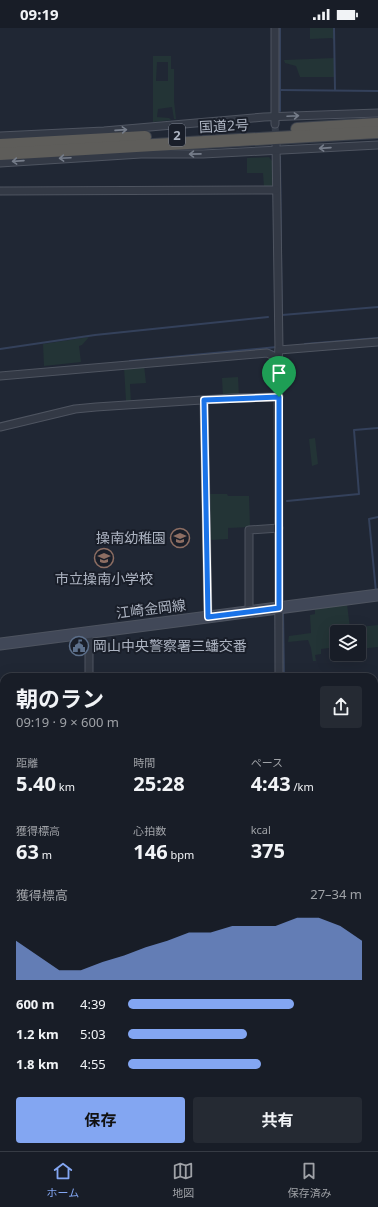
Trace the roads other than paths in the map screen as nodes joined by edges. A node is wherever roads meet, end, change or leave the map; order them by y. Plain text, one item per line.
1 (274, 28) edge
2 (378, 113) edge
3 (275, 121) junction
4 (378, 123) edge
5 (378, 132) edge
6 (0, 136) edge
7 (314, 136) junction
8 (378, 139) edge
9 (0, 145) edge
10 (378, 145) edge
11 (276, 147) junction
12 (0, 154) edge
13 (0, 162) edge
14 (276, 190) junction
15 (0, 191) edge
16 (378, 342) edge
17 (280, 352) junction
18 (0, 376) edge
19 (279, 397) junction
20 (204, 400) junction
21 (0, 426) edge
22 (279, 528) junction
23 (378, 595) edge
24 (279, 608) junction
25 (249, 612) junction
26 (208, 617) junction
27 (89, 632) junction
28 (0, 644) edge
29 (89, 673) edge
30 (279, 673) edge

1 - 3 street
3 -> 2 street
6 -> 3 street
4 - 9 highway, 国道2号 / 2
5 - 7 highway, 国道2号 / 2
7 - 8 highway
7 - 12 highway, 国道2号 / 2
10 -> 11 street
11 -> 13 street
11 - 14 street
14 - 15 street
14 - 17 street
16 - 17 street
17 - 18 street
17 - 19 street
19 - 20 street
19 - 22 street
20 - 21 street
20 - 26 street
22 - 24 street
22 - 25 street
23 - 24 main road, 江崎金岡線
24 - 25 main road, 江崎金岡線
24 - 30 street
25 - 26 main road, 江崎金岡線
26 - 27 main road, 江崎金岡線
27 - 28 main road, 江崎金岡線
27 - 29 street

